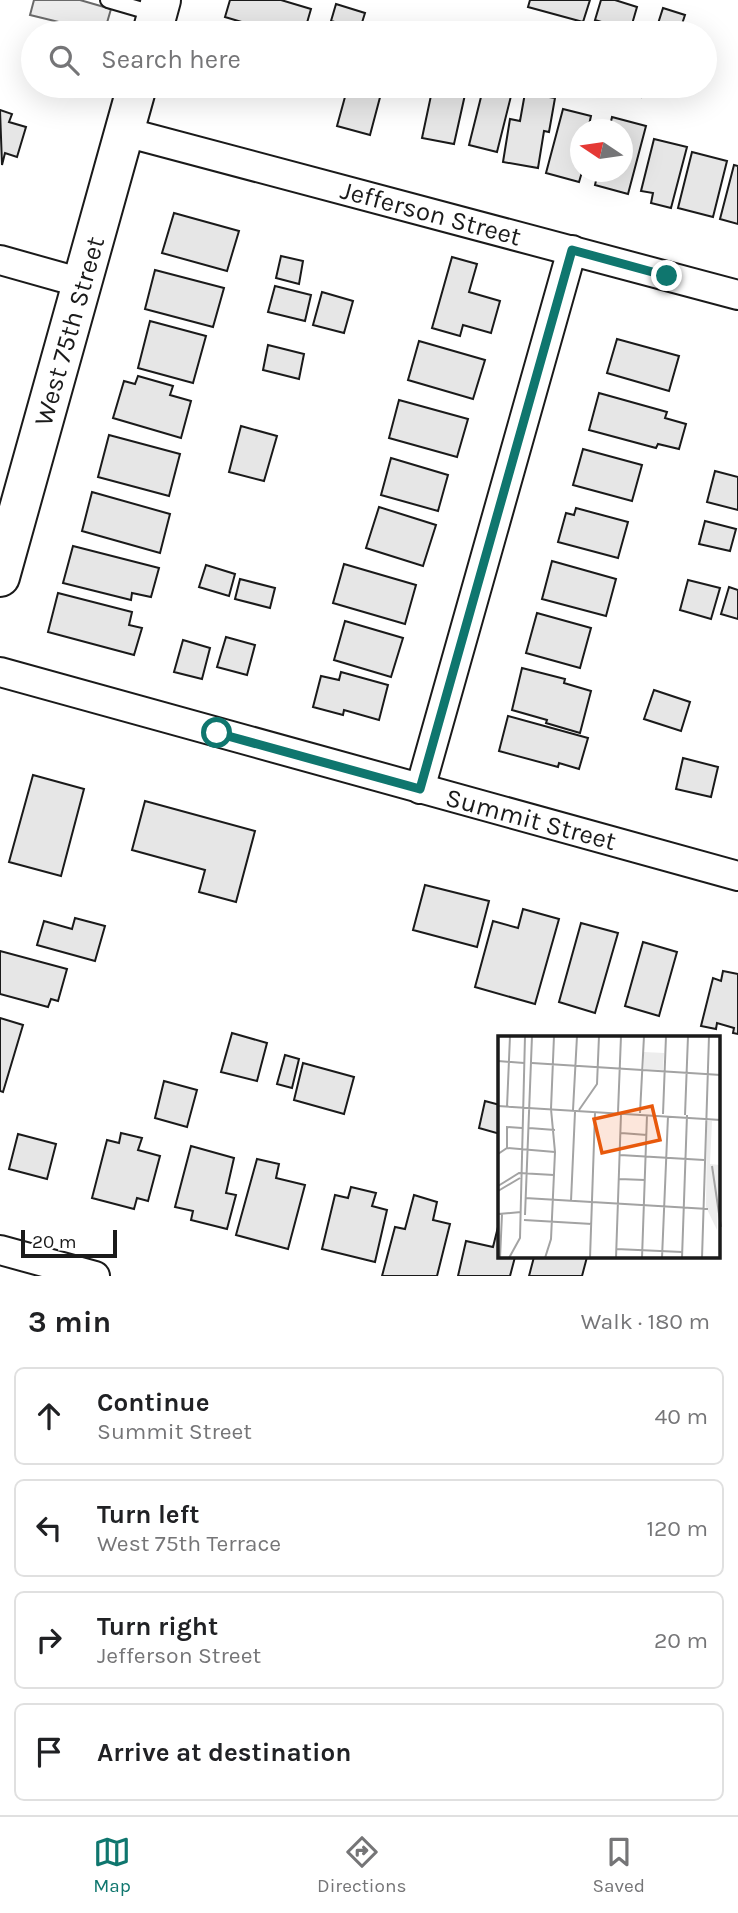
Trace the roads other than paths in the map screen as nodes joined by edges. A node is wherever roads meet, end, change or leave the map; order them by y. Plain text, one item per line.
1 (108, 0) edge
2 (157, 16) edge
3 (134, 98) edge
4 (125, 132) junction
5 (572, 250) junction
6 (0, 260) edge
7 (82, 283) junction
8 (738, 295) edge
9 (0, 577) edge
10 (0, 672) edge
11 (420, 789) junction
12 (738, 876) edge
13 (0, 1250) edge
14 (95, 1276) edge

1 - 2 lane
3 - 4 main road, West 75th Street
4 - 5 street, Jefferson Street
4 - 7 main road, West 75th Street
5 - 8 street, Jefferson Street
5 - 11 street
6 - 7 street
7 - 9 main road, West 75th Street
10 - 11 street, Summit Street
11 - 12 street, Summit Street
13 - 14 street

